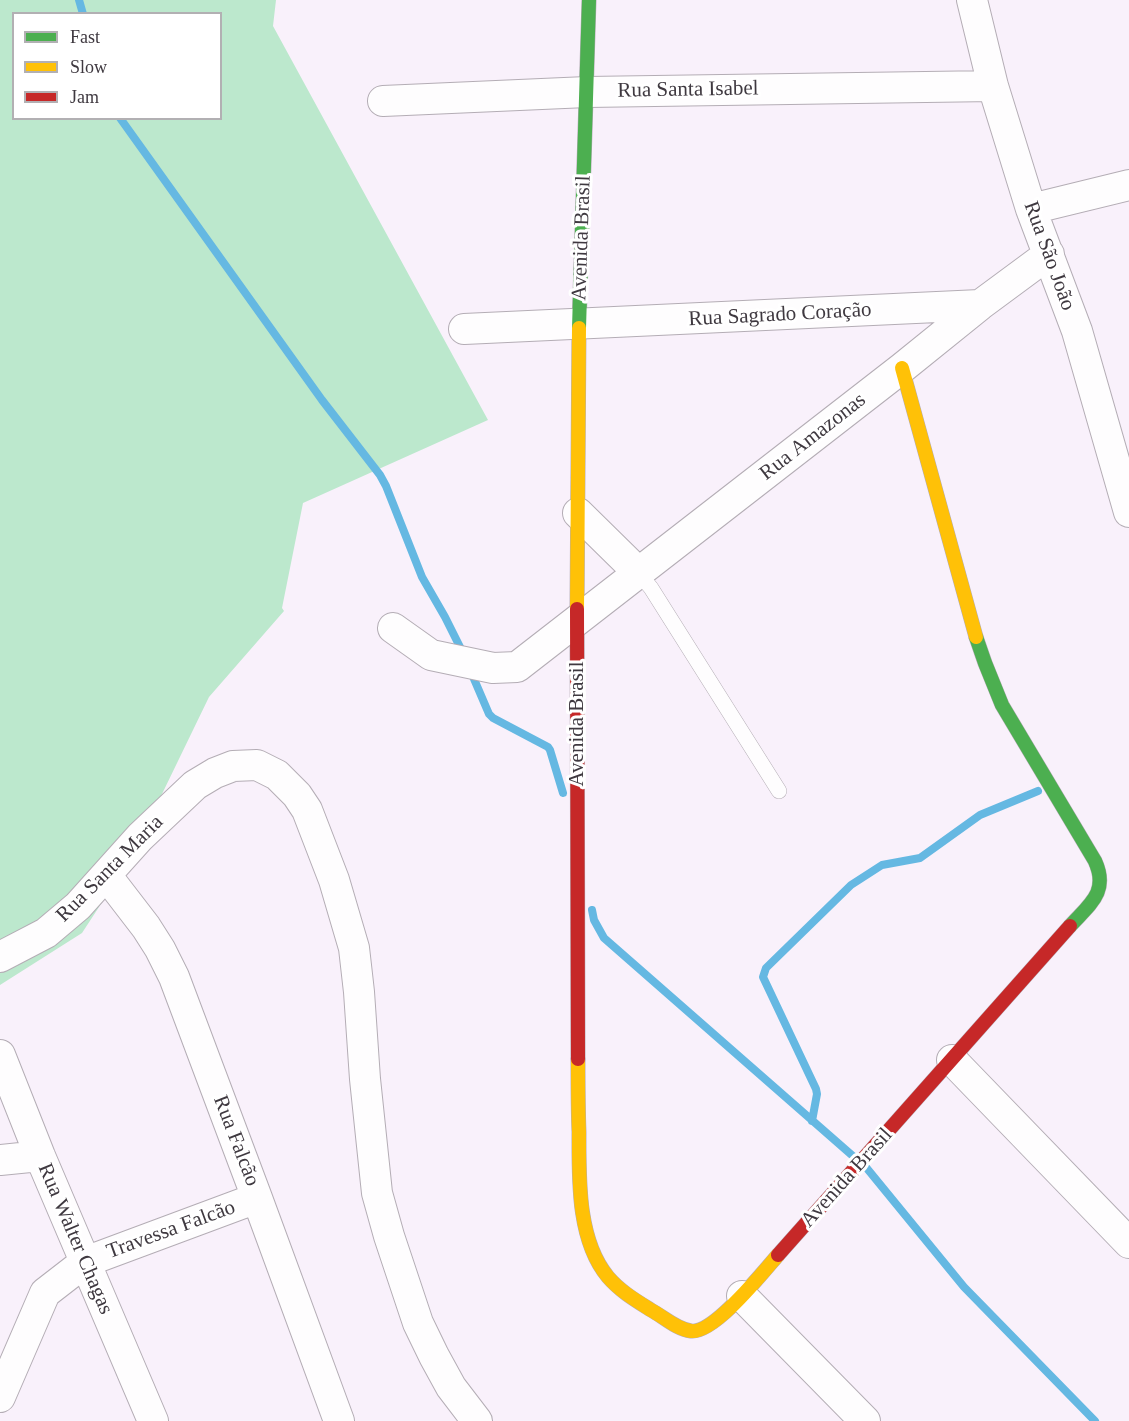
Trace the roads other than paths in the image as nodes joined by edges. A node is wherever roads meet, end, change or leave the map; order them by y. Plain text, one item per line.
1 (589, 0) edge
2 (972, 0) edge
3 (993, 86) junction
4 (587, 92) junction
5 (383, 101) dead end
6 (1129, 184) edge
7 (1031, 209) junction
8 (1049, 254) junction
9 (980, 304) junction
10 (579, 325) junction
11 (464, 329) dead end
12 (902, 368) junction
13 (1129, 512) edge
14 (578, 513) junction
15 (638, 572) junction
16 (577, 620) junction
17 (393, 628) dead end
18 (779, 791) dead end
19 (106, 875) junction
20 (0, 957) edge
21 (0, 1055) edge
22 (952, 1060) junction
23 (40, 1156) junction
24 (0, 1160) edge
25 (257, 1198) junction
26 (1129, 1243) edge
27 (85, 1262) junction
28 (742, 1296) junction
29 (0, 1397) edge
30 (153, 1421) edge
31 (339, 1421) edge
32 (477, 1421) edge
33 (865, 1421) edge

1 - 4 street, Avenida Brasil
2 - 3 street, Rua São João
3 - 4 street, Rua Santa Isabel
3 - 7 street, Rua São João
4 - 5 street, Rua Santa Isabel
4 - 10 street, Avenida Brasil
6 - 7 street
7 - 8 street, Rua São João
8 - 9 street, Rua Amazonas
8 - 13 street, Rua São João
9 - 10 street, Rua Sagrado Coração
9 - 12 street, Rua Amazonas
10 - 11 street, Rua Sagrado Coração
10 - 14 street, Avenida Brasil
12 - 15 street, Rua Amazonas
12 - 22 street, Avenida Brasil
14 - 15 street
14 - 16 street, Avenida Brasil
15 - 16 street, Rua Amazonas
15 - 18 lane
16 - 17 street, Rua Amazonas
16 - 28 street, Avenida Brasil
19 - 20 street, Rua Santa Maria
19 - 25 street, Rua Falcão
19 - 32 street, Rua Santa Maria
21 - 23 street, Rua Walter Chagas
22 - 26 street
22 - 28 street, Avenida Brasil
23 - 24 street
23 - 27 street, Rua Walter Chagas
25 - 27 street, Travessa Falcão
25 - 31 street, Rua Falcão
27 - 29 street, Travessa Falcão
27 - 30 street, Rua Walter Chagas
28 - 33 street

